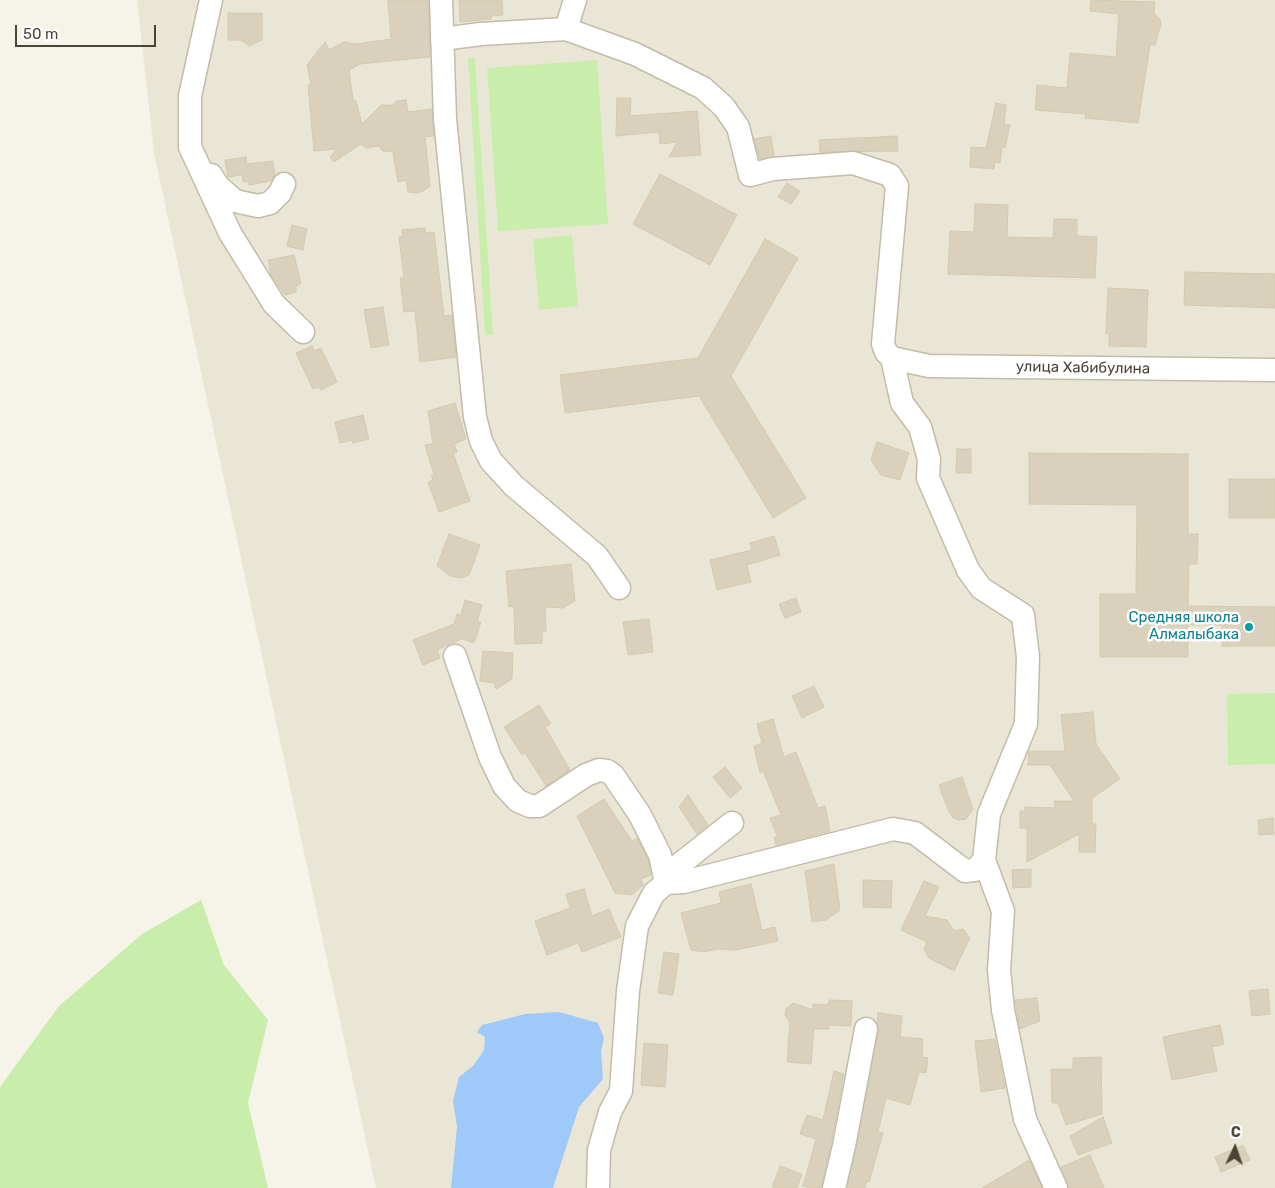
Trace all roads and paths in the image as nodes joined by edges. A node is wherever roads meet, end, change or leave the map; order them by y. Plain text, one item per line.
1 (210, 0) edge
2 (441, 0) edge
3 (576, 0) edge
4 (566, 29) junction
5 (442, 39) junction
6 (192, 150) junction
7 (284, 184) dead end
8 (303, 332) dead end
9 (892, 358) junction
10 (1275, 370) edge
11 (619, 588) dead end
12 (456, 656) dead end
13 (732, 823) dead end
14 (975, 866) junction
15 (666, 880) junction
16 (866, 1029) dead end
17 (598, 1188) edge
18 (834, 1188) edge
19 (1056, 1188) edge

1 - 6 street
2 - 5 street
3 - 4 street
4 - 5 street
4 - 9 street
5 - 11 street
6 - 7 street
6 - 8 street
9 - 10 street, улица Хабибулина
9 - 14 street
12 - 15 street
13 - 15 street
14 - 15 street
14 - 19 street
15 - 17 street
16 - 18 street

